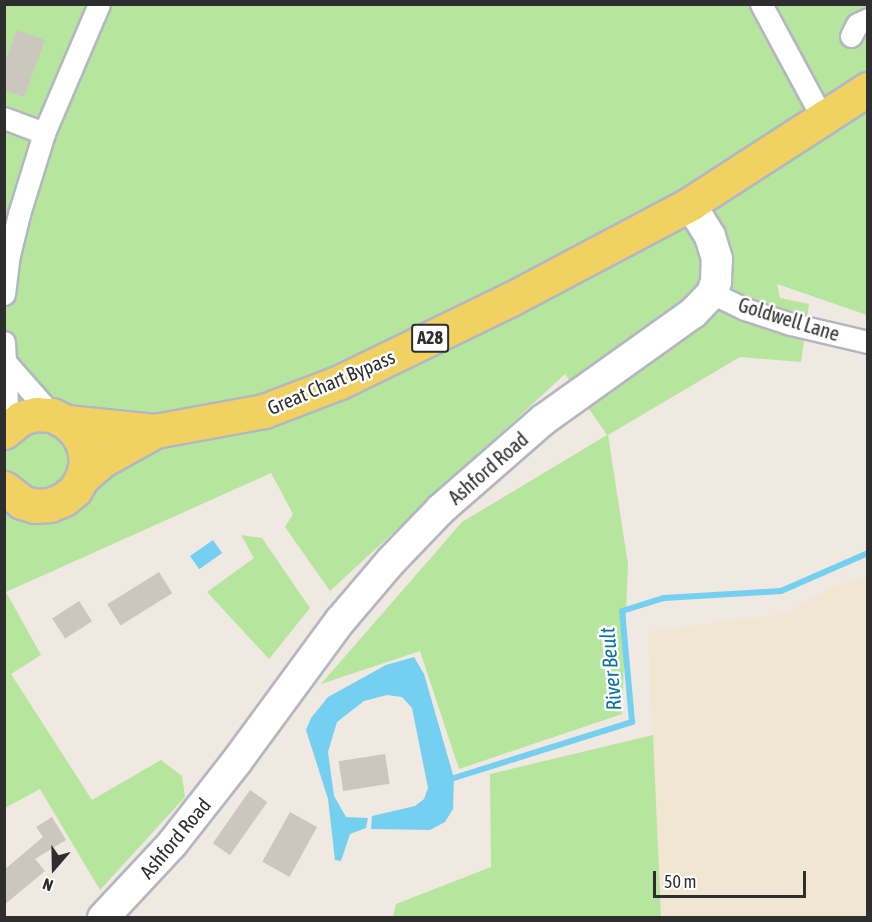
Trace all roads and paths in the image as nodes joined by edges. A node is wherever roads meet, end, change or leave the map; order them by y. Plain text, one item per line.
1 (99, 4) edge
2 (761, 4) edge
3 (867, 19) edge
4 (851, 36) dead end
5 (867, 89) edge
6 (4, 118) edge
7 (823, 119) junction
8 (44, 133) junction
9 (690, 204) junction
10 (7, 255) edge
11 (712, 293) junction
12 (4, 294) edge
13 (4, 342) edge
14 (867, 342) edge
15 (7, 364) junction
16 (59, 419) junction
17 (6, 429) edge
18 (155, 431) junction
19 (82, 478) junction
20 (4, 488) edge
21 (20, 509) edge
22 (103, 918) edge

1 - 8 street
2 - 7 street
3 - 4 street
5 - 7 main road, A28
6 - 8 street
7 - 9 main road, A28
8 - 10 street
9 - 11 street
9 - 18 main road, Great Chart Bypass / A28
10 - 12 street
11 - 14 street, Goldwell Lane
11 - 22 street, Ashford Road
13 - 15 street
15 - 16 street
15 - 17 street
16 - 17 main road, Great Chart Bypass
16 - 18 main road, Great Chart Bypass / A28
16 - 19 main road
18 - 19 main road, Great Chart Bypass / A28
19 - 21 main road, Great Chart Bypass
20 - 21 main road

